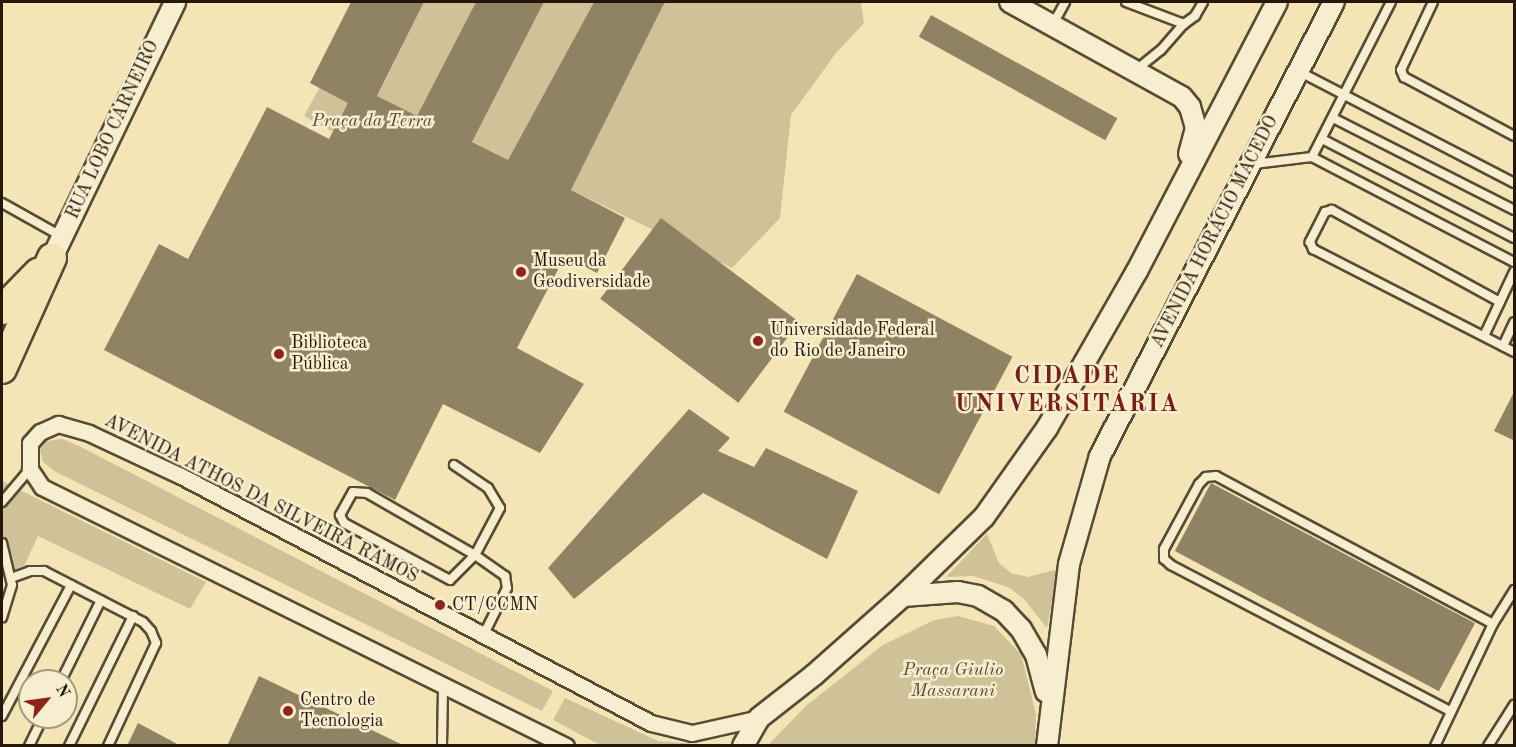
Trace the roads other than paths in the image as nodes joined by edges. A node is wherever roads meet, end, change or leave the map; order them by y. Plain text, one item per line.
1 (174, 2) edge
2 (1010, 2) edge
3 (1065, 2) edge
4 (1126, 2) edge
5 (1203, 2) edge
6 (1277, 2) edge
7 (1334, 2) edge
8 (1391, 2) edge
9 (1433, 2) edge
10 (1184, 24) junction
11 (1053, 25) junction
12 (1297, 70) junction
13 (1135, 71) junction
14 (1344, 97) junction
15 (1333, 118) junction
16 (1515, 136) edge
17 (1322, 139) junction
18 (1312, 157) junction
19 (1251, 164) junction
20 (1515, 183) edge
21 (2, 203) edge
22 (1515, 210) edge
23 (1515, 237) edge
24 (57, 247) junction
25 (1515, 262) edge
26 (1137, 271) junction
27 (1515, 272) edge
28 (1500, 302) junction
29 (2, 310) edge
30 (1515, 322) edge
31 (1484, 336) junction
32 (1503, 346) junction
33 (1515, 352) edge
34 (2, 369) edge
35 (454, 465) dead end
36 (30, 469) junction
37 (2, 502) edge
38 (2, 543) edge
39 (475, 555) junction
40 (11, 578) junction
41 (71, 585) junction
42 (1515, 590) edge
43 (903, 596) junction
44 (101, 600) junction
45 (133, 616) junction
46 (2, 618) edge
47 (1493, 624) junction
48 (484, 634) junction
49 (67, 669) edge
50 (443, 686) junction
51 (1515, 705) edge
52 (1049, 710) junction
53 (1450, 711) junction
54 (2, 716) edge
55 (759, 718) junction
56 (37, 729) edge
57 (1049, 740) edge
58 (29, 746) edge
59 (69, 746) edge
60 (108, 746) edge
61 (442, 746) edge
62 (566, 746) edge
63 (743, 746) edge
64 (1436, 746) edge
65 (1488, 746) edge

1 - 24 street, RUA LOBO CARNEIRO
2 - 11 street
3 - 11 lane
4 - 10 lane
5 - 10 lane
6 - 26 street
7 - 12 street, AVENIDA HORÁCIO MACEDO
8 - 14 lane
9 - 16 lane
10 - 13 lane
11 - 13 street
12 - 14 lane
12 - 19 street, AVENIDA HORÁCIO MACEDO
13 - 26 street
14 - 15 lane
14 - 20 lane
15 - 17 lane
15 - 22 lane
17 - 18 lane
17 - 23 lane
18 - 19 lane
18 - 25 lane
19 - 52 street, AVENIDA HORÁCIO MACEDO
21 - 24 lane
24 - 29 highway
24 - 34 highway
26 - 43 street
27 - 28 lane
28 - 31 lane
28 - 31 lane
30 - 32 lane
31 - 32 lane
32 - 33 lane
35 - 39 lane
36 - 37 lane
36 - 48 street, AVENIDA ATHOS DA SILVEIRA RAMOS
36 - 50 street
38 - 40 lane
39 - 39 lane
39 - 48 lane
40 - 41 lane
40 - 46 lane
41 - 44 lane
41 - 54 lane
42 - 47 lane
43 - 52 street
43 - 55 street
44 - 45 lane
44 - 49 lane
45 - 59 lane
45 - 60 lane
47 - 53 lane
47 - 53 lane
48 - 55 street, AVENIDA ATHOS DA SILVEIRA RAMOS
50 - 61 lane
50 - 62 street
51 - 65 lane
52 - 57 street
53 - 64 lane
55 - 63 street
56 - 58 lane

